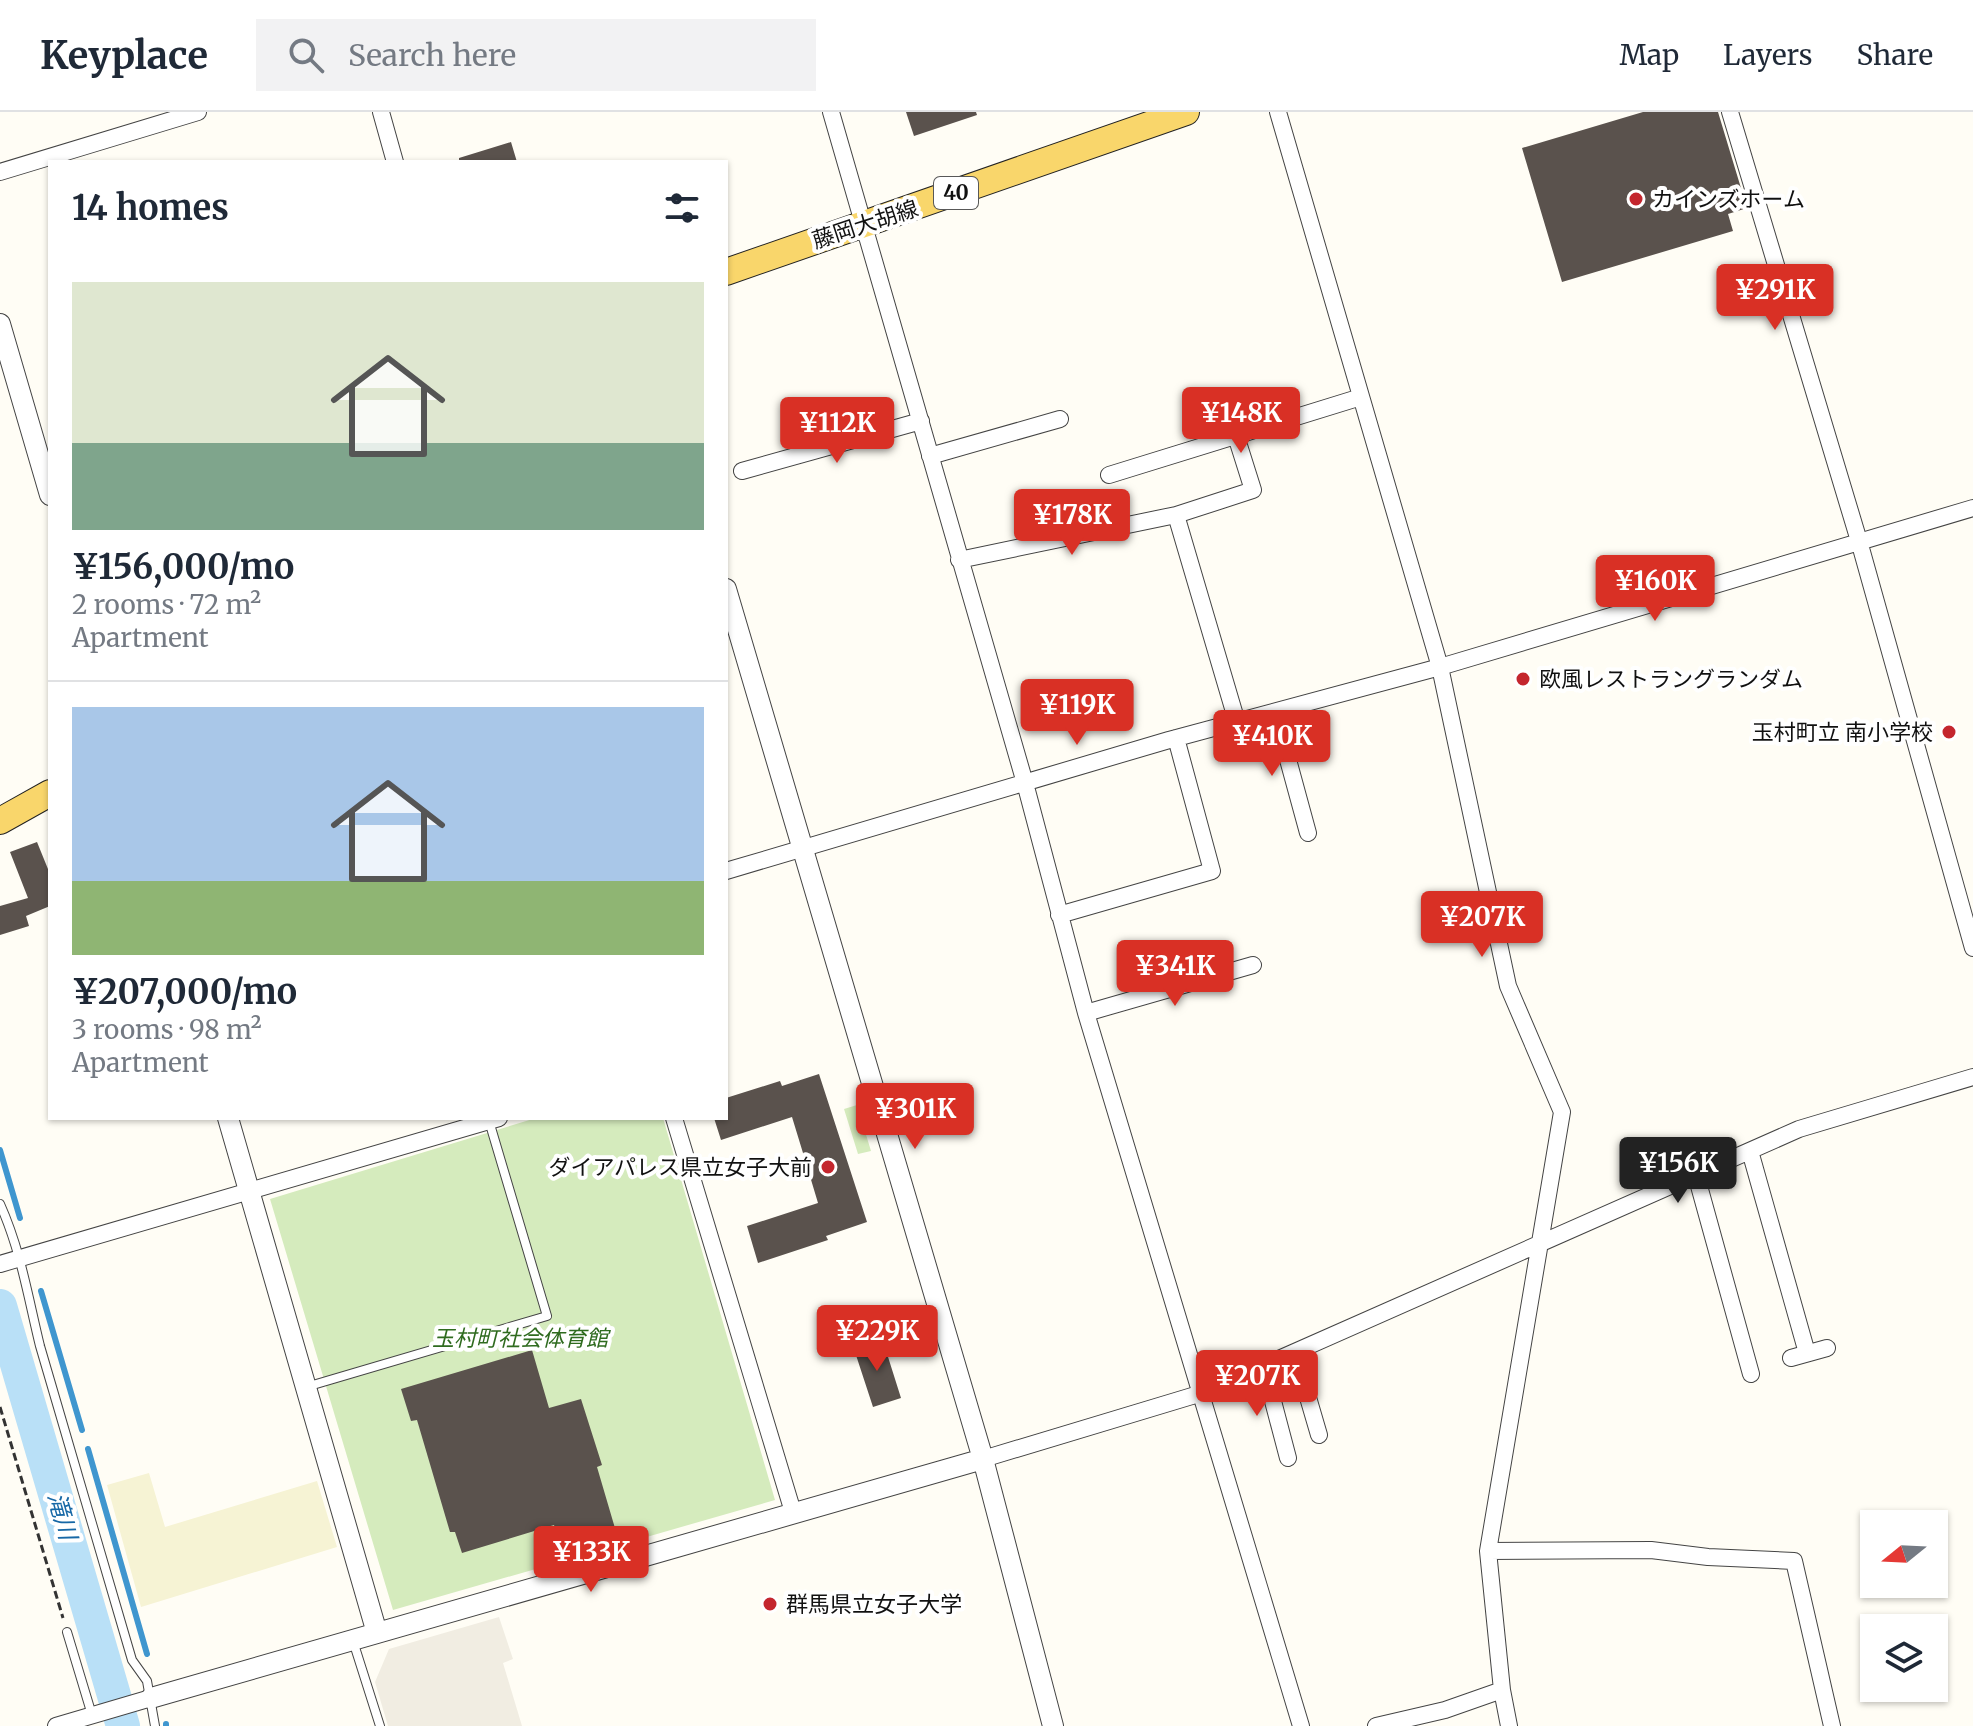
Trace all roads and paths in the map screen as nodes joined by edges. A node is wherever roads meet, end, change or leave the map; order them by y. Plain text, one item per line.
1 (198, 112) edge
2 (381, 112) edge
3 (831, 112) edge
4 (1186, 112) edge
5 (1278, 112) edge
6 (1730, 112) edge
7 (394, 160) edge
8 (0, 172) edge
9 (865, 225) junction
10 (728, 271) edge
11 (0, 324) edge
12 (1361, 397) junction
13 (1060, 419) dead end
14 (921, 421) junction
15 (1236, 436) junction
16 (930, 456) junction
17 (742, 471) dead end
18 (1109, 475) dead end
19 (48, 488) edge
20 (1973, 508) edge
21 (1176, 515) junction
22 (1859, 541) junction
23 (959, 560) junction
24 (728, 596) edge
25 (1440, 667) junction
26 (1275, 712) junction
27 (1237, 722) junction
28 (1176, 738) junction
29 (1025, 783) junction
30 (48, 794) edge
31 (0, 821) edge
32 (1308, 833) dead end
33 (803, 848) junction
34 (728, 870) edge
35 (1059, 915) junction
36 (1973, 948) edge
37 (1253, 965) dead end
38 (1086, 1013) junction
39 (1973, 1077) edge
40 (229, 1120) edge
41 (491, 1120) edge
42 (494, 1120) edge
43 (675, 1120) edge
44 (1750, 1151) junction
45 (1696, 1175) junction
46 (249, 1191) junction
47 (0, 1204) edge
48 (1541, 1242) junction
49 (11, 1260) edge
50 (1827, 1348) dead end
51 (1295, 1353) junction
52 (1264, 1367) junction
53 (1751, 1374) dead end
54 (305, 1387) junction
55 (1202, 1393) junction
56 (0, 1407) edge
57 (1319, 1435) dead end
58 (1288, 1458) dead end
59 (983, 1459) junction
60 (793, 1512) junction
61 (1488, 1551) junction
62 (67, 1632) joint
63 (377, 1633) junction
64 (353, 1640) junction
65 (1502, 1690) junction
66 (146, 1700) junction
67 (94, 1715) junction
68 (56, 1726) edge
69 (155, 1726) edge
70 (380, 1726) edge
71 (1053, 1726) edge
72 (1301, 1726) edge
73 (1376, 1726) edge
74 (1509, 1726) edge
75 (1832, 1726) edge

1 - 8 street
2 - 7 street
3 - 9 street
4 - 9 main road, 藤岡大胡線 / 40
5 - 12 street
6 - 22 street
9 - 10 main road, 藤岡大胡線 / 40
9 - 14 street
11 - 19 street
12 - 15 street
12 - 25 street
13 - 16 street
14 - 16 street
14 - 17 street
15 - 18 street
15 - 21 street
16 - 23 street
20 - 22 street
21 - 23 street
21 - 27 street
22 - 25 street
22 - 36 street
23 - 29 street
24 - 33 street
25 - 26 street
25 - 48 street
26 - 27 street
26 - 32 street
27 - 28 street
28 - 29 street
28 - 35 street
29 - 33 street
29 - 35 street
30 - 31 main road
33 - 34 street
33 - 59 street
35 - 38 street
37 - 38 street
38 - 55 street
39 - 44 street
40 - 46 street
41 - 46 street
42 - 54 lane
43 - 60 street
44 - 45 street
44 - 50 street
45 - 48 street
45 - 53 street
46 - 49 street
46 - 54 street
47 - 49 lane
48 - 51 street
48 - 61 street
49 - 66 lane
51 - 52 street
51 - 57 street
52 - 55 street
52 - 58 street
54 - 63 street
55 - 59 street
55 - 72 street
56 - 62 path
59 - 60 street
59 - 71 street
60 - 63 street
61 - 65 street
61 - 75 street
62 - 67 lane
63 - 64 street
64 - 66 street
64 - 70 lane
65 - 73 street
65 - 74 street
66 - 67 street
66 - 69 lane
67 - 68 street

